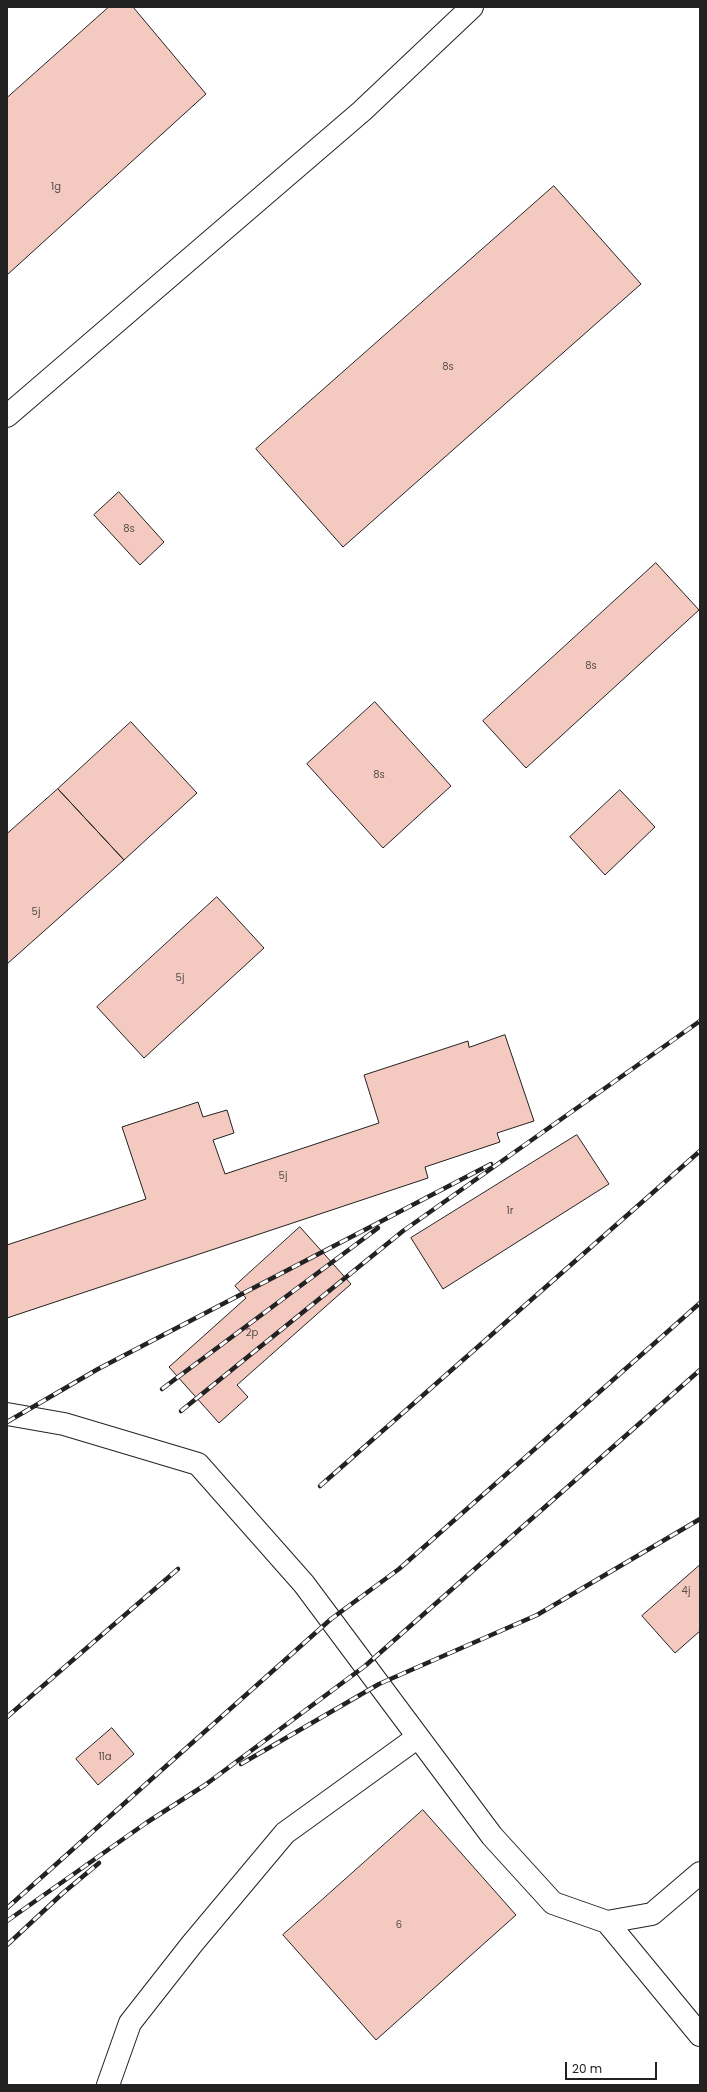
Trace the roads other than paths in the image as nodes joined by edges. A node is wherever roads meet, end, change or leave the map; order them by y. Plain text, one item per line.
1 (472, 7) edge
2 (7, 416) edge
3 (7, 1414) edge
4 (418, 1738) junction
5 (700, 1873) edge
6 (607, 1922) junction
7 (700, 2035) edge
8 (108, 2085) edge

1 - 2 lane
3 - 4 lane
4 - 6 lane
4 - 8 lane
5 - 6 lane
6 - 7 lane

